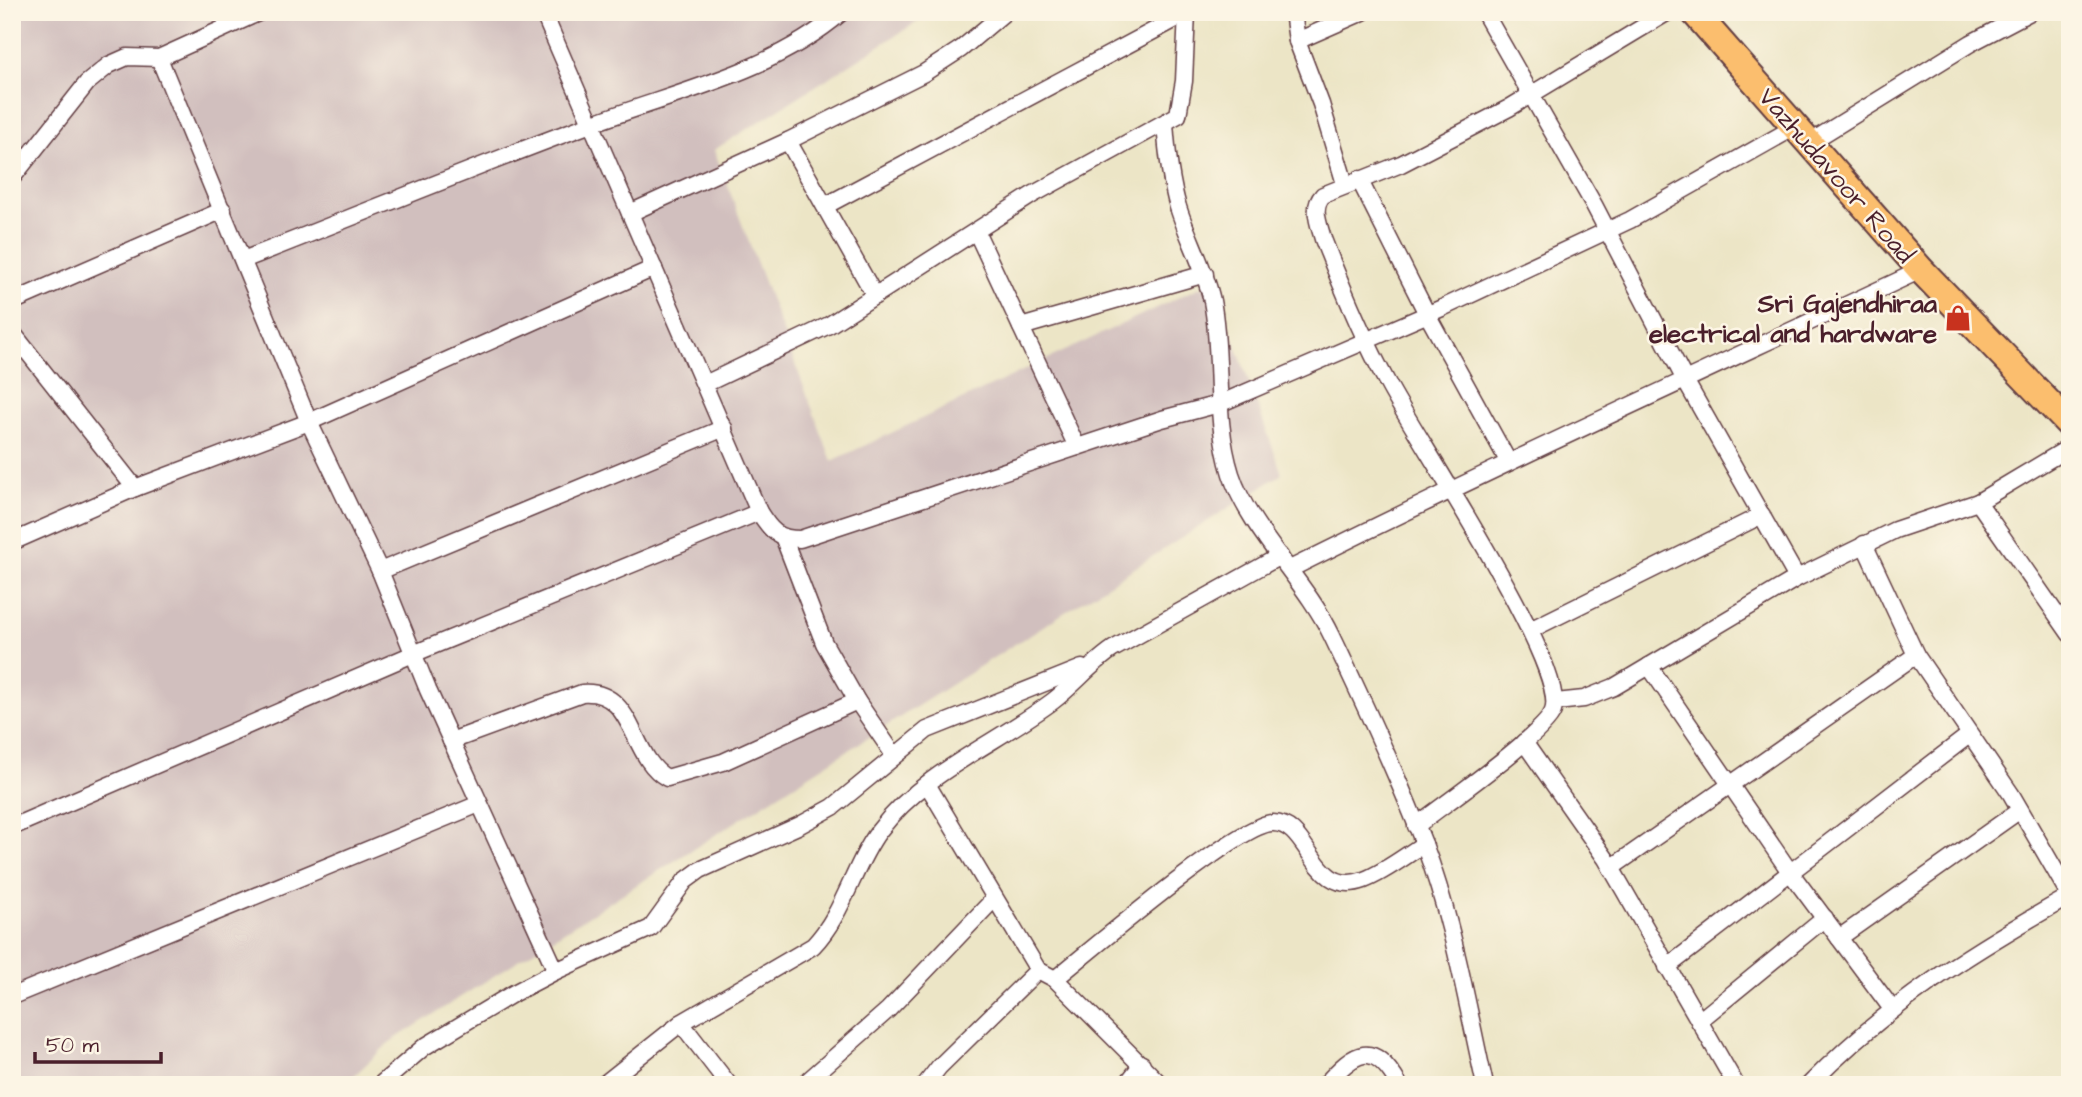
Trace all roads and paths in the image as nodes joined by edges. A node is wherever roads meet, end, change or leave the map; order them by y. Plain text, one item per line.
1 (260, 12) edge
2 (543, 12) edge
3 (842, 12) edge
4 (1005, 12) edge
5 (1293, 12) edge
6 (1363, 12) edge
7 (1484, 12) edge
8 (1668, 12) edge
9 (1694, 12) edge
10 (2030, 12) edge
11 (1187, 13) edge
12 (1297, 41) junction
13 (159, 58) junction
14 (1531, 96) junction
15 (1166, 123) junction
16 (591, 124) junction
17 (1802, 135) junction
18 (788, 141) junction
19 (12, 178) edge
20 (1352, 181) junction
21 (825, 206) junction
22 (222, 210) junction
23 (630, 213) junction
24 (976, 231) junction
25 (1606, 232) junction
26 (243, 260) junction
27 (654, 268) junction
28 (1921, 270) junction
29 (1205, 274) junction
30 (875, 296) junction
31 (12, 302) edge
32 (1427, 314) junction
33 (1021, 327) junction
34 (12, 332) edge
35 (1367, 340) junction
36 (1686, 382) junction
37 (705, 384) junction
38 (1219, 404) junction
39 (309, 422) junction
40 (2070, 425) edge
41 (724, 428) junction
42 (1077, 447) junction
43 (2070, 447) edge
44 (1508, 461) junction
45 (135, 488) junction
46 (1450, 489) junction
47 (1978, 502) junction
48 (759, 512) junction
49 (1762, 515) junction
50 (784, 539) junction
51 (12, 542) edge
52 (1864, 544) junction
53 (1285, 562) junction
54 (380, 571) junction
55 (1797, 578) junction
56 (1530, 630) junction
57 (2070, 634) edge
58 (414, 654) junction
59 (1916, 655) junction
60 (1091, 664) junction
61 (1649, 666) junction
62 (856, 701) junction
63 (1556, 702) junction
64 (1969, 735) junction
65 (451, 741) junction
66 (1524, 742) junction
67 (894, 755) junction
68 (927, 784) junction
69 (1730, 786) junction
70 (479, 804) junction
71 (2020, 810) junction
72 (1416, 826) junction
73 (12, 827) edge
74 (1424, 844) junction
75 (1611, 869) junction
76 (1790, 872) junction
77 (2070, 896) edge
78 (995, 899) junction
79 (1825, 918) junction
80 (1839, 938) junction
81 (1667, 967) junction
82 (1038, 970) junction
83 (556, 971) junction
84 (1055, 979) junction
85 (12, 996) edge
86 (1892, 1009) junction
87 (1699, 1021) junction
88 (681, 1023) junction
89 (1142, 1064) junction
90 (380, 1085) edge
91 (603, 1085) edge
92 (729, 1085) edge
93 (803, 1085) edge
94 (925, 1085) edge
95 (1126, 1085) edge
96 (1161, 1085) edge
97 (1325, 1085) edge
98 (1399, 1085) edge
99 (1485, 1085) edge
100 (1736, 1085) edge
101 (1809, 1085) edge

1 - 13 street
2 - 16 street
3 - 16 street
4 - 18 street
5 - 12 street
6 - 12 street
7 - 14 street
8 - 14 street
9 - 17 main road, Vazhudavoor Road
10 - 17 street
11 - 15 street
11 - 21 street
12 - 20 street
13 - 19 street
13 - 22 street
14 - 20 street
14 - 25 street
15 - 24 street
15 - 29 street
16 - 23 street
16 - 26 street
17 - 25 street
17 - 28 main road, Vazhudavoor Road
18 - 21 street
18 - 23 street
20 - 32 street
20 - 35 street
21 - 30 street
22 - 26 street
22 - 31 street
23 - 27 street
24 - 30 street
24 - 33 street
25 - 32 street
25 - 36 street
26 - 39 street
27 - 37 street
27 - 39 street
28 - 36 street
28 - 40 main road, Vazhudavoor Road
29 - 33 street
29 - 38 street
30 - 37 street
32 - 35 street
32 - 44 street
33 - 42 street
34 - 45 street
35 - 38 street
35 - 46 street
36 - 44 street
36 - 49 street
37 - 41 street
38 - 42 street
38 - 53 street
39 - 45 street
39 - 54 street
41 - 48 street
41 - 54 street
42 - 50 street
43 - 47 street
44 - 46 street
45 - 51 street
46 - 53 street
46 - 56 street
47 - 52 street
47 - 57 street
48 - 50 street
48 - 58 street
49 - 55 street
49 - 56 street
50 - 62 street
52 - 55 street
52 - 59 street
53 - 60 street
53 - 72 street
54 - 58 street
55 - 61 street
56 - 63 street
58 - 65 street
58 - 73 street
59 - 64 street
59 - 69 street
60 - 67 street
60 - 68 street
61 - 63 street
61 - 69 street
62 - 65 street
62 - 67 street
63 - 66 street
64 - 71 street
64 - 76 street
65 - 70 street
66 - 72 street
66 - 75 street
67 - 83 street
68 - 78 street
68 - 88 street
69 - 75 street
69 - 76 street
70 - 83 street
70 - 85 street
71 - 77 street
71 - 80 street
72 - 74 street
74 - 84 street
74 - 99 street
75 - 81 street
76 - 79 street
76 - 81 street
77 - 86 street
78 - 82 street
78 - 93 street
79 - 80 street
79 - 87 street
80 - 86 street
81 - 87 street
82 - 84 street
82 - 94 street
83 - 90 street
84 - 89 street
86 - 101 street
87 - 100 street
88 - 91 street
88 - 92 street
89 - 95 street
89 - 96 street
97 - 98 street

